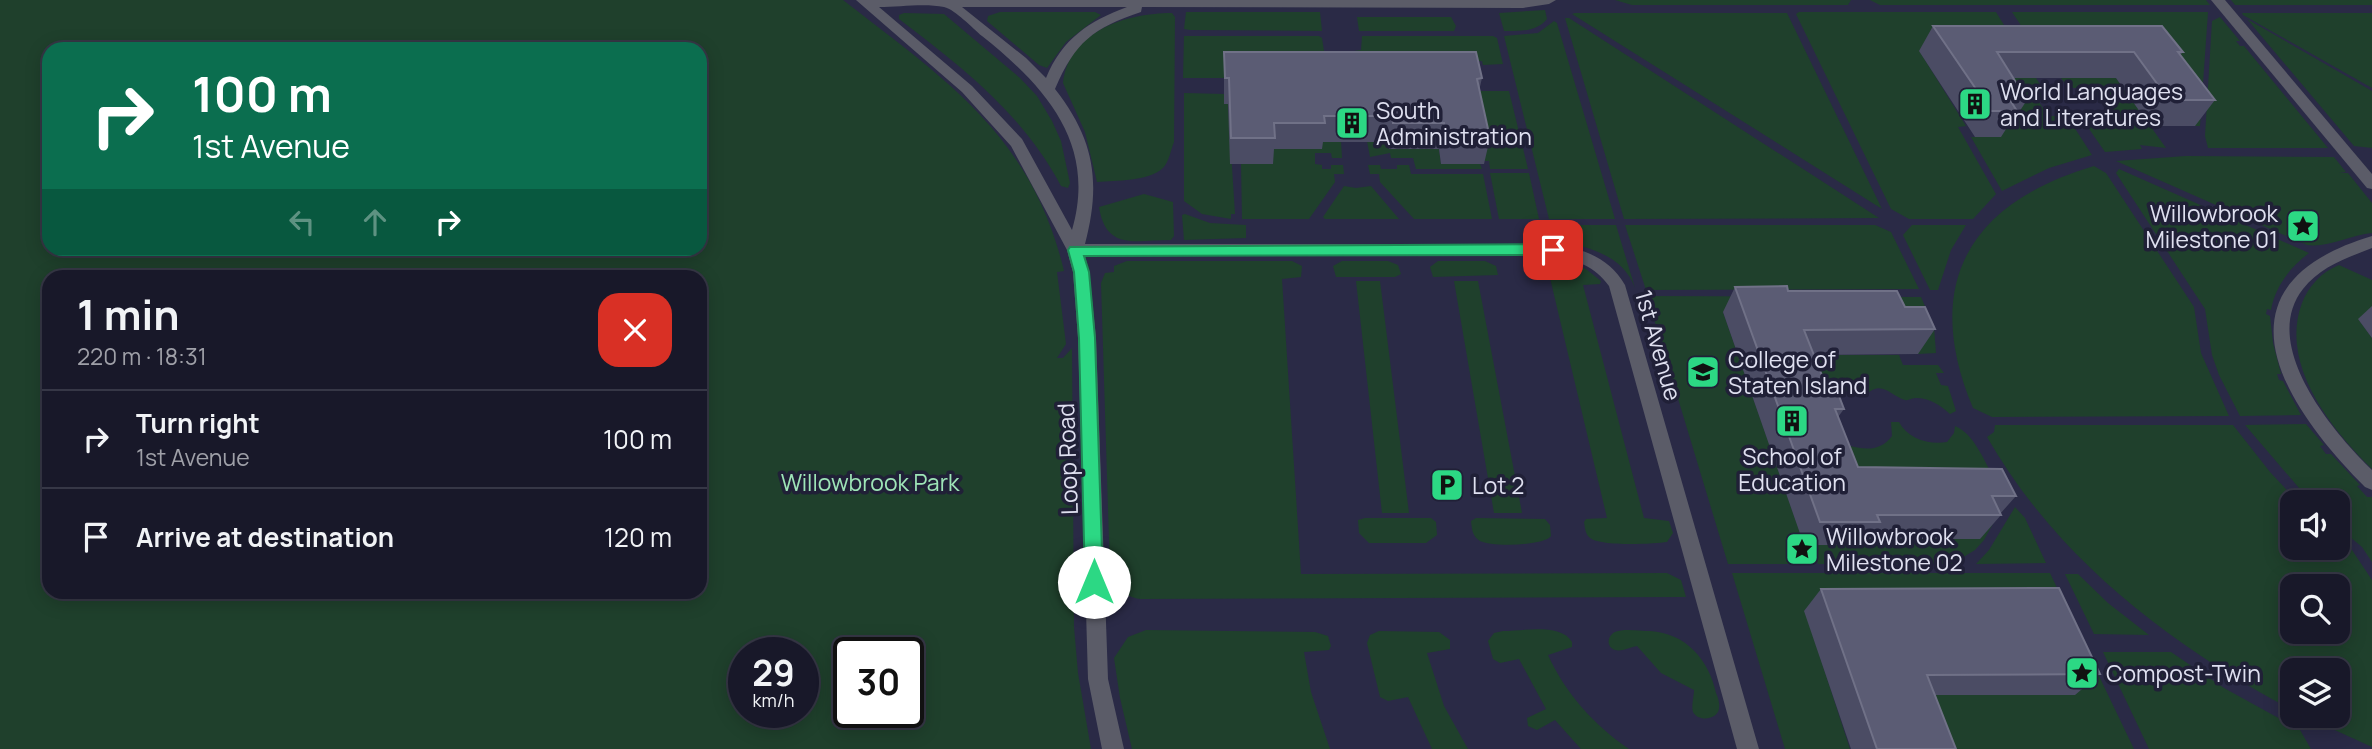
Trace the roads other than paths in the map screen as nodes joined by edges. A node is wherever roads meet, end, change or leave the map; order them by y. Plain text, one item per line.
1 (1549, 0) edge
2 (2218, 0) edge
3 (865, 1) edge
4 (947, 1) edge
5 (1151, 4) junction
6 (1048, 89) junction
7 (2372, 184) edge
8 (2372, 242) edge
9 (1075, 250) junction
10 (2372, 482) edge
11 (1113, 749) edge
12 (1748, 749) edge

1 - 5 street
2 - 7 street
3 - 4 street
3 - 9 street, Loop Road
4 - 5 street
4 - 6 street, Loop Road
5 - 6 street
6 - 9 street, Loop Road
8 - 10 street
9 - 11 street, Loop Road
9 - 12 street, 1st Avenue

